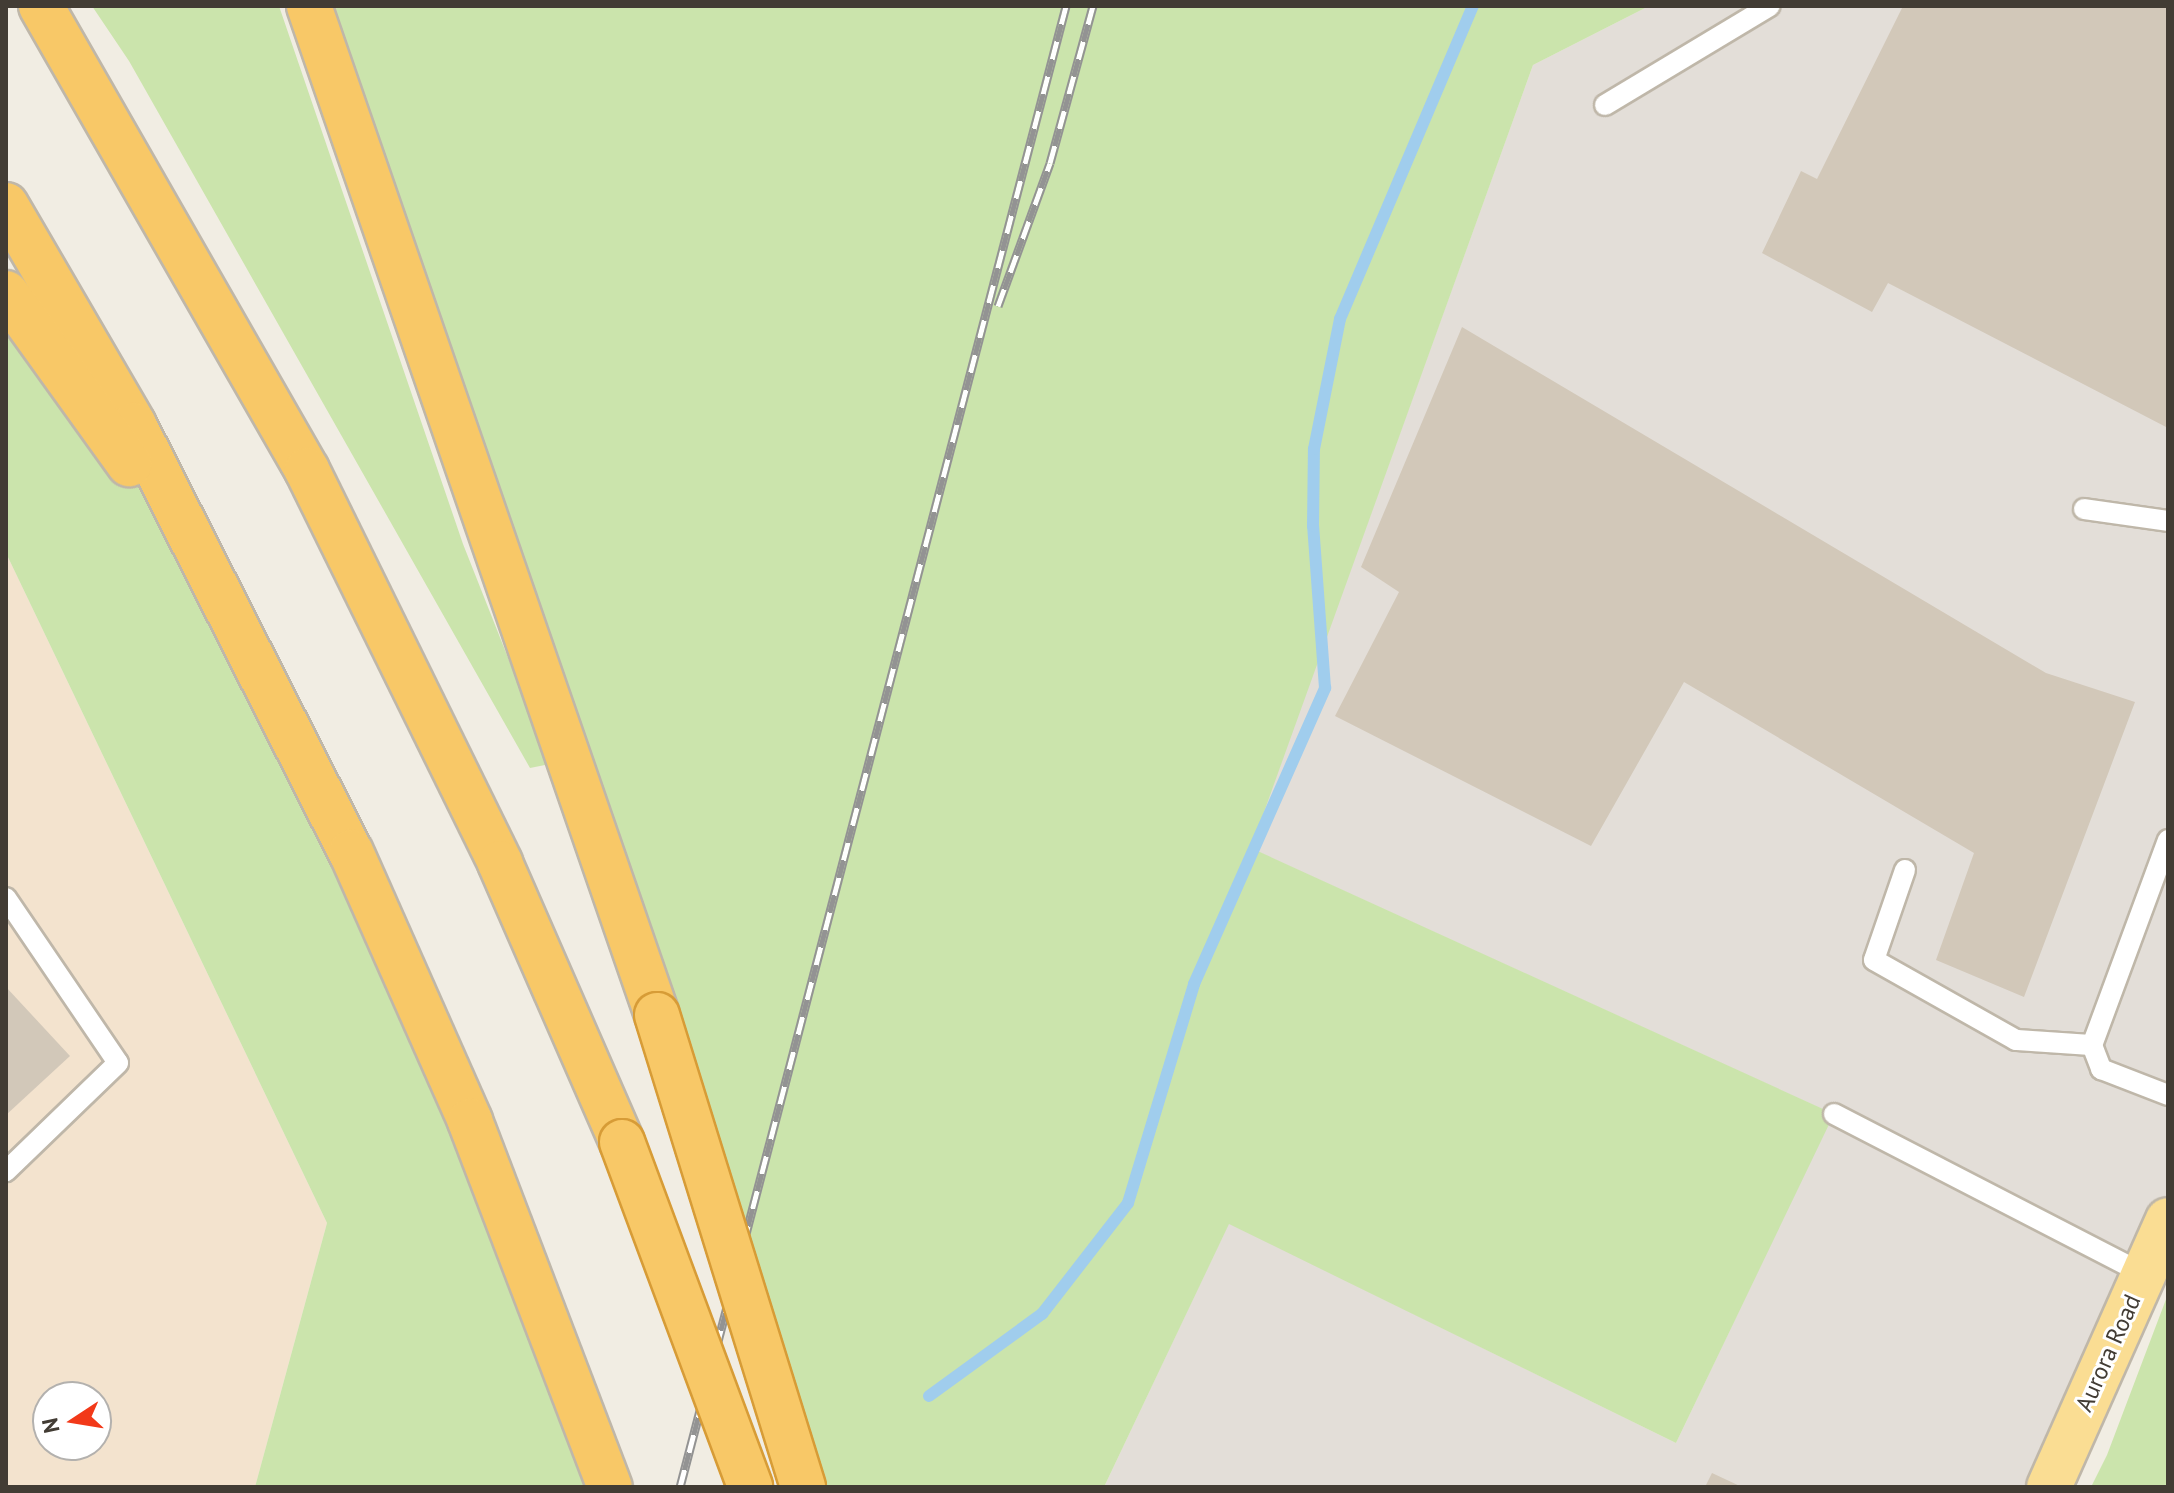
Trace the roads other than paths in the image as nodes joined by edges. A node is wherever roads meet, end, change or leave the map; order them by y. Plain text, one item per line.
1 (41, 6) edge
2 (309, 6) edge
3 (1770, 6) edge
4 (1605, 105) dead end
5 (6, 205) edge
6 (6, 293) edge
7 (2084, 509) dead end
8 (2168, 521) edge
9 (216, 581) junction
10 (2168, 840) edge
11 (1905, 870) dead end
12 (6, 898) edge
13 (2092, 1045) junction
14 (2168, 1095) edge
15 (1834, 1114) dead end
16 (6, 1171) edge
17 (2168, 1220) edge
18 (2144, 1274) junction
19 (610, 1487) edge
20 (750, 1487) edge
21 (803, 1487) edge
22 (2049, 1487) edge

1 - 20 highway, bridge
2 - 21 highway, bridge
3 - 4 lane
5 - 9 highway
6 - 9 highway
7 - 8 lane
9 - 19 highway
10 - 13 lane
11 - 13 lane
12 - 16 lane
13 - 14 lane
15 - 18 lane
17 - 18 main road, Aurora Road
18 - 22 main road, Aurora Road

